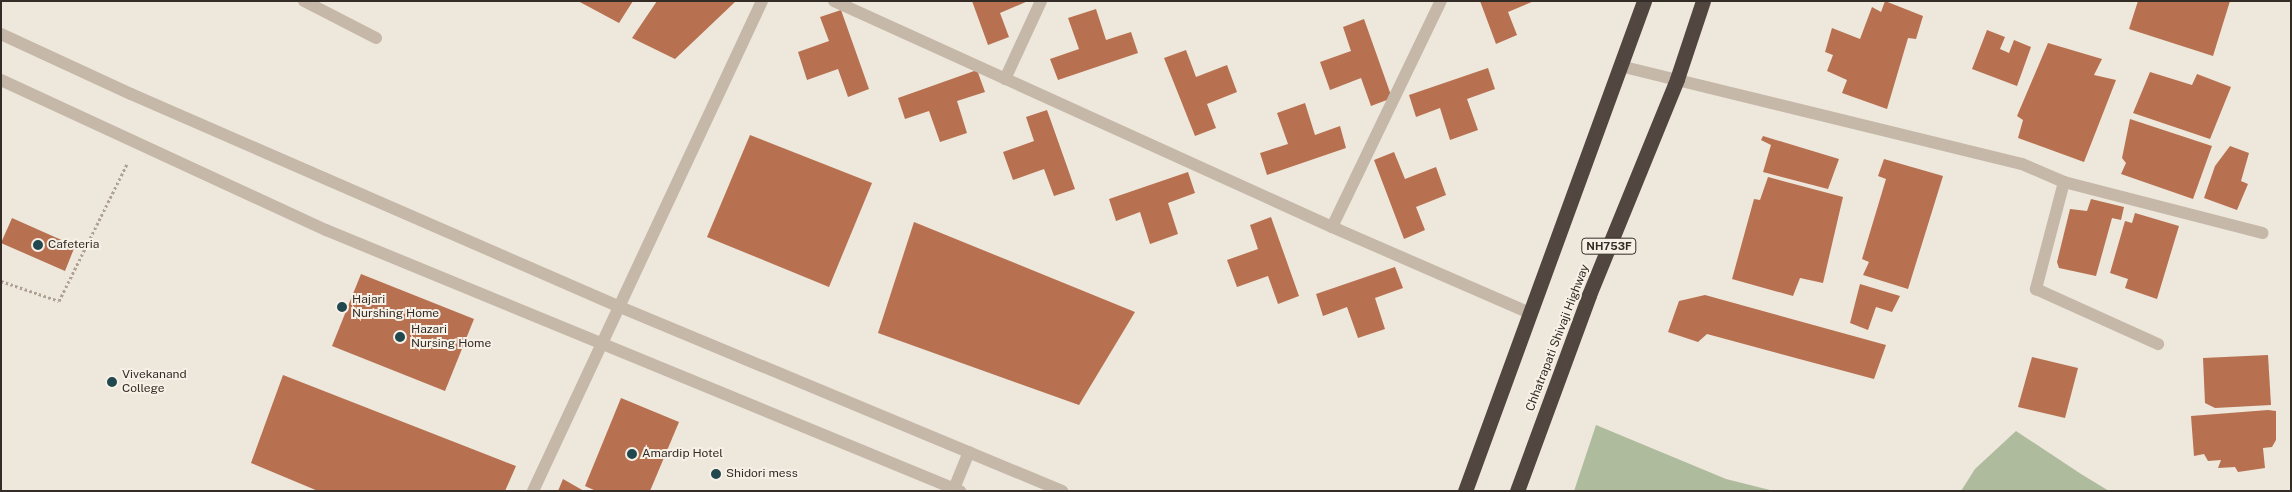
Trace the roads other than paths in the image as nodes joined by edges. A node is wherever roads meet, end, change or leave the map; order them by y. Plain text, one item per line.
1 (304, 1) edge
2 (762, 1) edge
3 (834, 1) edge
4 (1041, 1) edge
5 (1441, 1) edge
6 (1644, 1) edge
7 (1703, 1) edge
8 (1, 34) edge
9 (376, 38) dead end
10 (1620, 66) junction
11 (1005, 79) junction
12 (1677, 79) junction
13 (1, 80) edge
14 (2064, 182) junction
15 (1332, 227) junction
16 (2263, 233) dead end
17 (620, 307) junction
18 (1530, 313) junction
19 (602, 343) junction
20 (2158, 344) dead end
21 (969, 452) junction
22 (956, 490) edge
23 (533, 491) edge
24 (1062, 491) edge
25 (1465, 491) edge
26 (1517, 491) edge

1 - 9 street
2 - 17 street
3 - 11 street
4 - 11 street
5 - 15 street
6 - 10 highway
7 - 12 highway, Chhatrapati Shivaji Highway / NH753F
8 - 17 street
10 - 12 street
10 - 18 highway
11 - 15 street
12 - 14 street
12 - 26 highway, Chhatrapati Shivaji Highway / NH753F
13 - 19 street
14 - 16 street
14 - 20 street
15 - 18 street
17 - 19 street
17 - 21 street
18 - 25 highway
19 - 22 street
19 - 23 street
21 - 22 street
21 - 24 street

